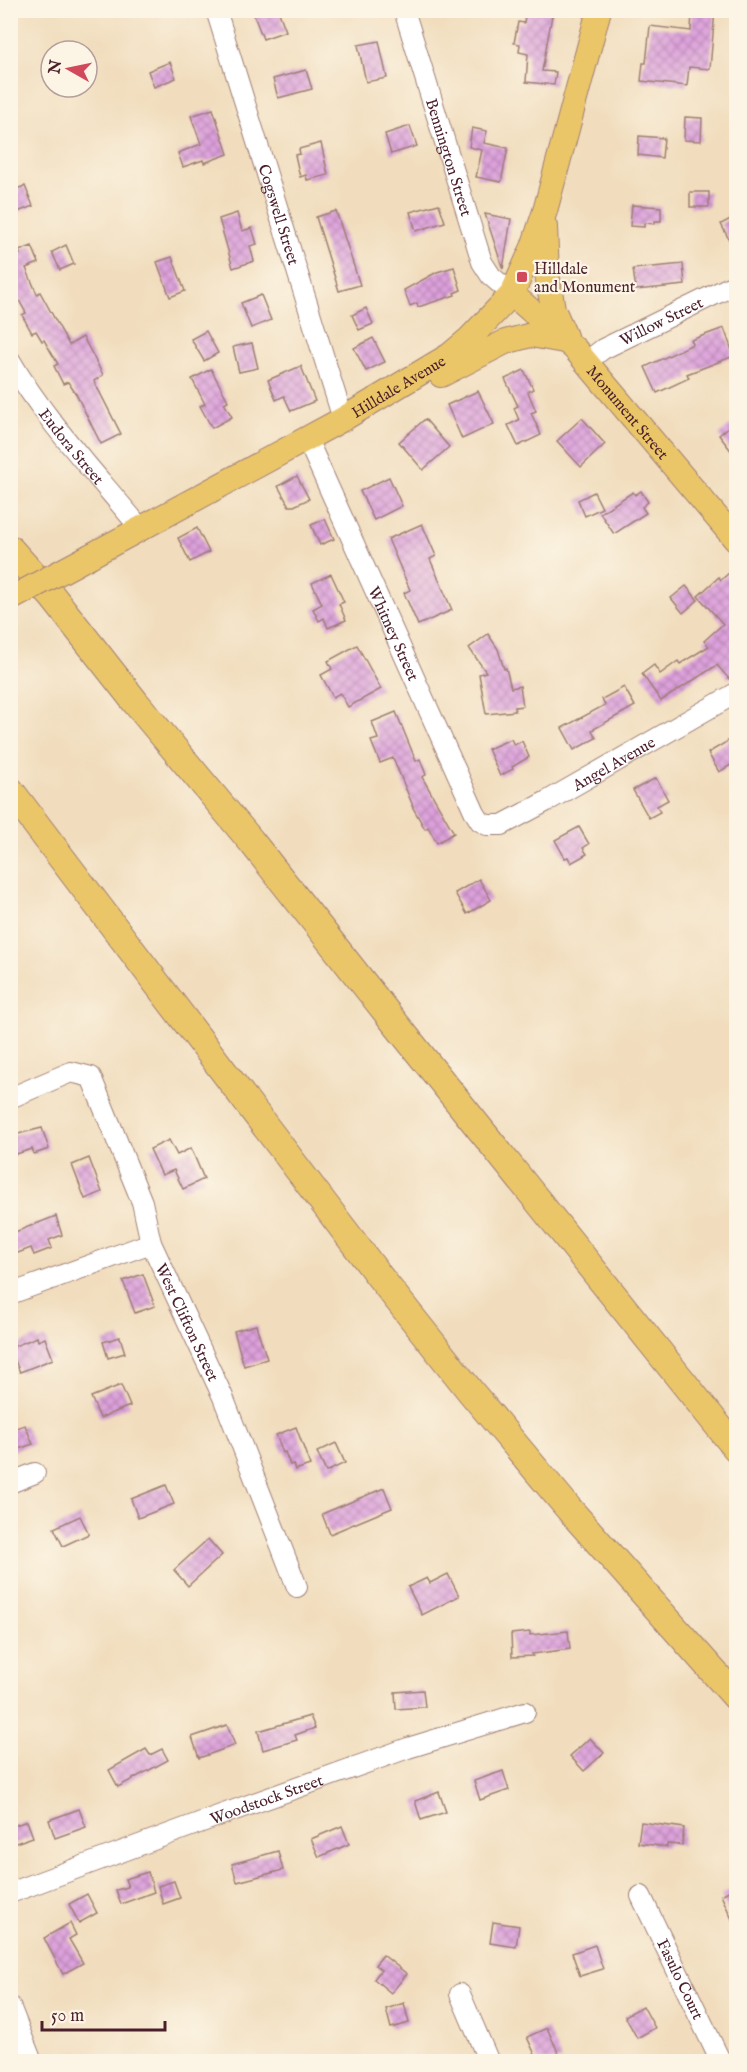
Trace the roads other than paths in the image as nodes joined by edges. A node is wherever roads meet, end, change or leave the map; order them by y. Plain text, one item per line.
1 (216, 10) edge
2 (404, 10) edge
3 (599, 10) edge
4 (545, 211) junction
5 (736, 284) edge
6 (512, 294) junction
7 (567, 341) junction
8 (10, 360) edge
9 (586, 362) junction
10 (401, 386) junction
11 (343, 419) junction
12 (307, 438) junction
13 (141, 529) junction
14 (733, 531) edge
15 (10, 549) edge
16 (10, 599) edge
17 (736, 693) edge
18 (10, 790) edge
19 (487, 825) joint
20 (10, 1098) edge
21 (151, 1243) junction
22 (10, 1294) edge
23 (736, 1448) edge
24 (35, 1473) dead end
25 (10, 1483) edge
26 (297, 1587) dead end
27 (736, 1697) edge
28 (525, 1712) dead end
29 (10, 1893) edge
30 (640, 1896) dead end
31 (460, 1994) dead end
32 (10, 2006) edge
33 (32, 2061) edge
34 (489, 2061) edge
35 (721, 2061) edge

1 - 11 street, Cogswell Street
2 - 6 street, Bennington Street
3 - 4 main road, Hilldale Avenue
4 - 6 main road, Hilldale Avenue
4 - 7 main road
5 - 9 street, Willow Street
6 - 7 main road, Monument Street
6 - 10 main road, Hilldale Avenue
7 - 9 main road, Monument Street
7 - 10 main road
8 - 13 street, Eudora Street
9 - 14 main road, Monument Street
10 - 11 main road, Hilldale Avenue
11 - 12 main road, Hilldale Avenue
12 - 13 main road, Hilldale Avenue
12 - 19 street, Whitney Street
13 - 16 main road, Hilldale Avenue, bridge
15 - 23 highway
17 - 19 street, Angel Avenue
18 - 27 highway
20 - 21 street, West Clifton Street
21 - 22 street
21 - 26 street, West Clifton Street
24 - 25 street
28 - 29 street, Woodstock Street
30 - 35 street, Fasulo Court
31 - 34 street
32 - 33 street

